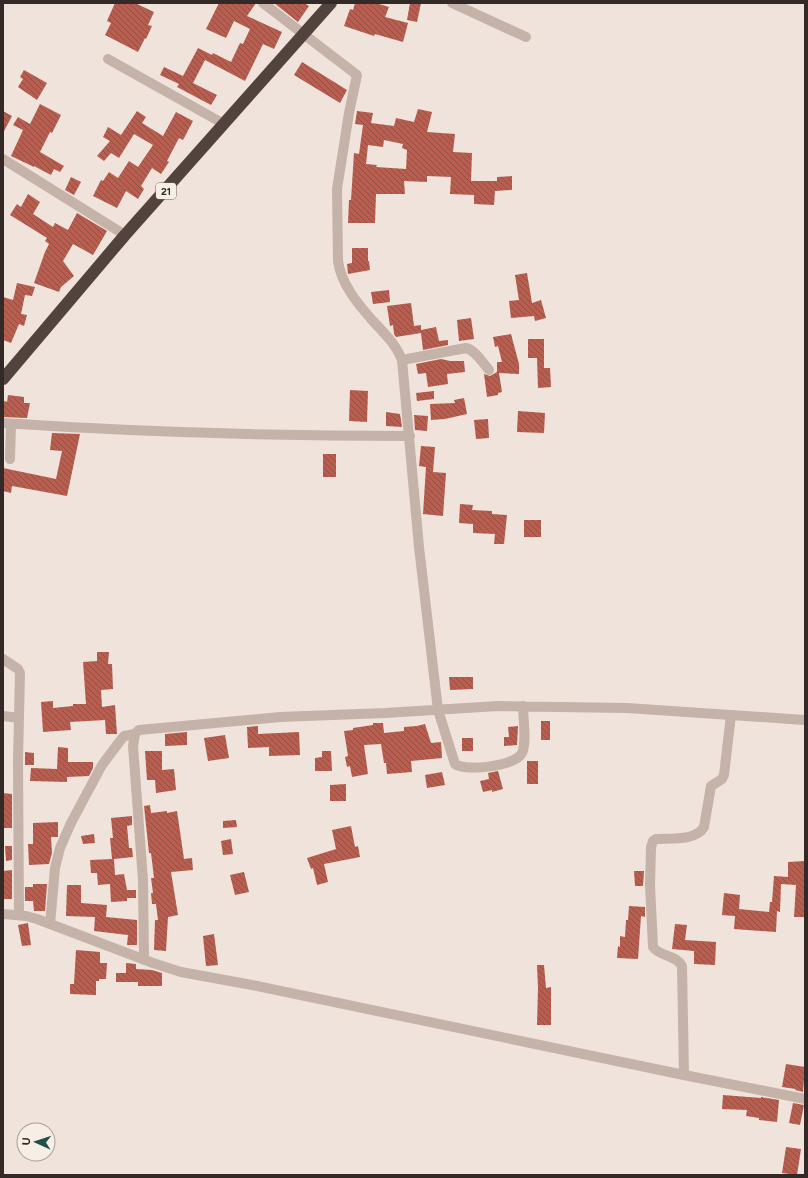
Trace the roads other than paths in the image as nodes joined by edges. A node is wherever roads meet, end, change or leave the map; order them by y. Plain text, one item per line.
1 (264, 3) edge
2 (331, 3) edge
3 (452, 3) edge
4 (304, 34) junction
5 (526, 37) dead end
6 (108, 59) dead end
7 (224, 124) junction
8 (3, 160) edge
9 (125, 236) junction
10 (402, 360) junction
11 (489, 370) dead end
12 (3, 379) edge
13 (7, 424) edge
14 (410, 436) junction
15 (10, 459) dead end
16 (3, 659) edge
17 (523, 706) junction
18 (438, 710) junction
19 (731, 715) junction
20 (3, 716) edge
21 (19, 718) junction
22 (805, 720) edge
23 (135, 734) junction
24 (3, 914) edge
25 (19, 915) junction
26 (50, 924) junction
27 (144, 960) junction
28 (684, 1075) junction
29 (805, 1099) edge

1 - 4 street
2 - 4 highway, 21
3 - 5 street
4 - 7 highway, 21
4 - 10 street
6 - 7 street
7 - 9 highway, 21
8 - 9 street
9 - 12 highway, 21
10 - 11 street
10 - 14 street
13 - 14 street
13 - 15 street
14 - 18 street
16 - 21 street
17 - 18 street
17 - 18 street
17 - 19 street
18 - 23 street
19 - 22 street
19 - 28 street
20 - 21 street
21 - 25 street
23 - 26 street
23 - 27 street
24 - 25 street
25 - 26 street
26 - 27 street
27 - 28 street
28 - 29 street

